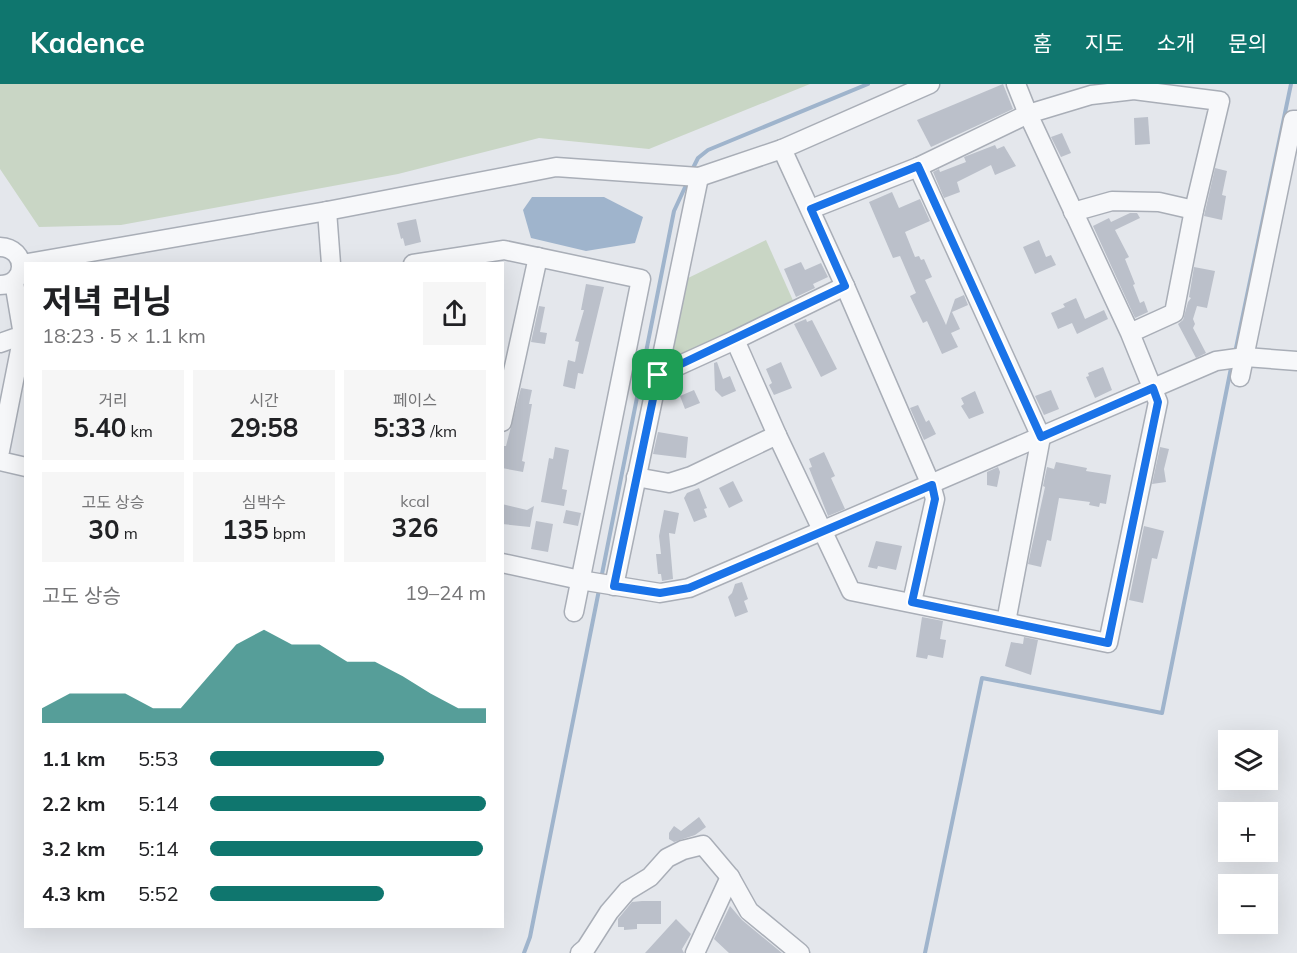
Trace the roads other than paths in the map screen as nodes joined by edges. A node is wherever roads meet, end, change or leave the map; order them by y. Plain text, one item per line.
1 (930, 84) edge
2 (1016, 84) edge
3 (1222, 93) edge
4 (1028, 114) junction
5 (1297, 120) edge
6 (782, 149) junction
7 (918, 166) junction
8 (699, 177) junction
9 (811, 209) junction
10 (1194, 210) junction
11 (327, 212) junction
12 (1073, 212) junction
13 (0, 247) edge
14 (538, 257) junction
15 (34, 262) edge
16 (331, 262) edge
17 (436, 262) edge
18 (22, 264) joint
19 (7, 283) edge
20 (845, 286) junction
21 (1130, 333) junction
22 (24, 334) edge
23 (735, 340) junction
24 (0, 343) edge
25 (1245, 357) junction
26 (1297, 361) edge
27 (658, 375) junction
28 (1240, 377) dead end
29 (1153, 388) junction
30 (504, 413) edge
31 (777, 435) junction
32 (1041, 437) junction
33 (0, 451) edge
34 (0, 461) edge
35 (24, 467) edge
36 (636, 477) junction
37 (932, 485) junction
38 (822, 532) junction
39 (504, 563) edge
40 (580, 580) junction
41 (614, 586) junction
42 (912, 602) junction
43 (574, 612) dead end
44 (1006, 622) junction
45 (730, 877) junction
46 (586, 951) edge
47 (695, 953) edge
48 (800, 953) edge

1 - 6 street
2 - 4 street
3 - 4 street
3 - 10 street
4 - 7 street
4 - 12 street
5 - 25 street
6 - 8 street
6 - 9 street
7 - 9 street
7 - 32 street
8 - 11 street
8 - 27 street
9 - 20 street
10 - 12 street
10 - 21 street
11 - 15 street
11 - 16 street
12 - 21 street
13 - 18 street
14 - 17 street
14 - 30 street
14 - 40 street
18 - 19 street
19 - 22 street
20 - 23 street
20 - 37 street
21 - 29 street
22 - 24 street
22 - 33 street
23 - 27 street
23 - 31 street
25 - 26 street
25 - 28 street
25 - 29 street
27 - 36 street
29 - 32 street
29 - 44 street
31 - 36 street
31 - 38 street
32 - 37 street
32 - 44 street
34 - 35 street
36 - 41 street
37 - 38 street
37 - 42 street
38 - 41 street
38 - 42 street
39 - 40 street
40 - 41 street
40 - 43 street
42 - 44 street
45 - 46 street
45 - 47 street
45 - 48 street

